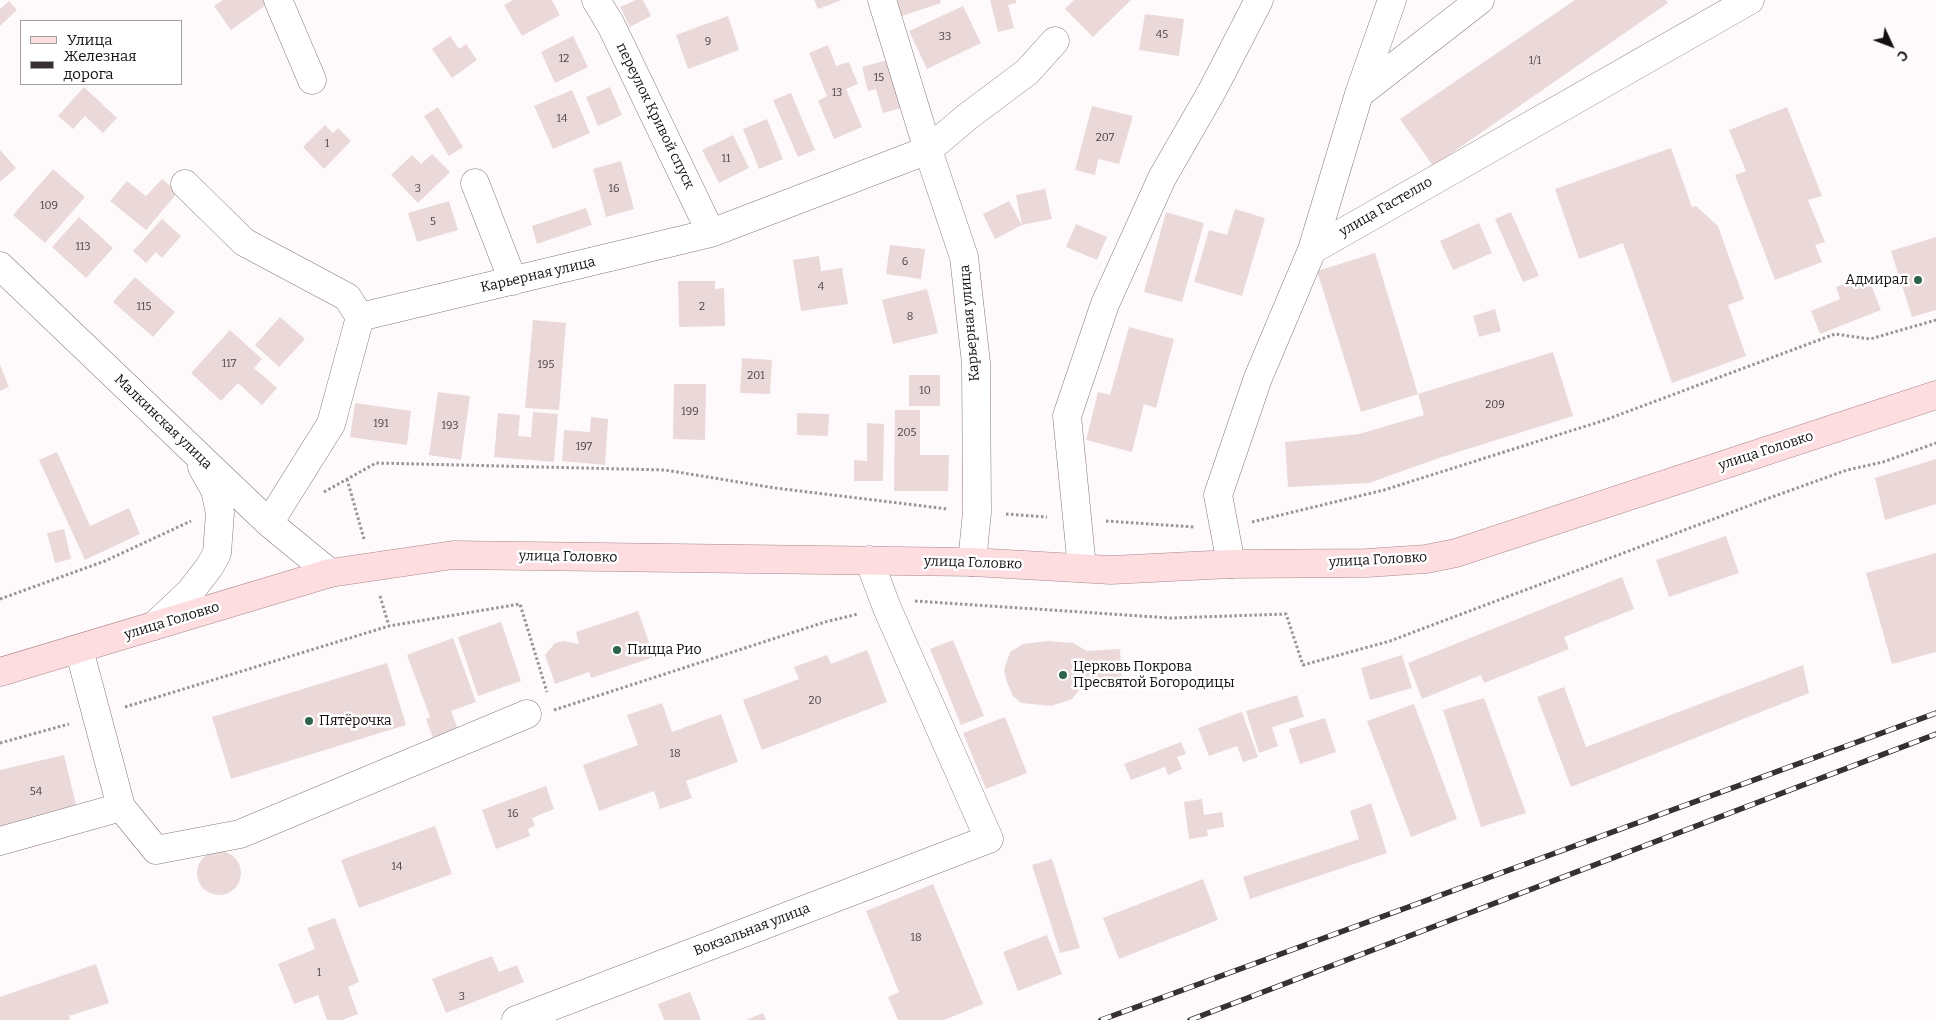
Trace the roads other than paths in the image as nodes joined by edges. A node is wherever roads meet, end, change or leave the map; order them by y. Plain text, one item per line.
1 (278, 0) edge
2 (596, 0) edge
3 (882, 0) edge
4 (1259, 0) edge
5 (1392, 0) edge
6 (1480, 0) edge
7 (1750, 0) edge
8 (1056, 41) dead end
9 (312, 80) dead end
10 (1359, 94) junction
11 (928, 150) junction
12 (475, 183) dead end
13 (185, 184) dead end
14 (711, 233) junction
15 (1312, 250) junction
16 (0, 266) edge
17 (513, 280) junction
18 (360, 317) junction
19 (1936, 395) edge
20 (191, 448) junction
21 (269, 523) junction
22 (869, 560) junction
23 (972, 562) junction
24 (1231, 564) junction
25 (1082, 568) junction
26 (330, 573) junction
27 (154, 626) junction
28 (79, 649) junction
29 (0, 672) edge
30 (527, 714) dead end
31 (121, 807) junction
32 (0, 841) edge
33 (516, 1020) edge

1 - 9 street
2 - 14 street, переулок Кривой спуск
3 - 11 street, Карьерная улица
4 - 25 street
5 - 10 street
6 - 10 street
7 - 15 street, улица Гастелло
8 - 11 street
10 - 15 street
11 - 14 street, Карьерная улица
11 - 23 street, Карьерная улица
12 - 17 street
13 - 18 street
14 - 17 street, Карьерная улица
15 - 24 street
16 - 20 street, Малкинская улица
17 - 18 street, Карьерная улица
18 - 21 street
19 - 24 main road, улица Головко
20 - 21 street, Малкинская улица
20 - 27 street
21 - 26 street, Малкинская улица
22 - 23 main road, улица Головко
22 - 26 main road, улица Головко
22 - 33 street, Вокзальная улица
23 - 25 main road, улица Головко
24 - 25 main road, улица Головко
26 - 27 main road, улица Головко
27 - 28 main road, улица Головко
28 - 29 main road, улица Головко
28 - 31 street
30 - 31 street
31 - 32 street

